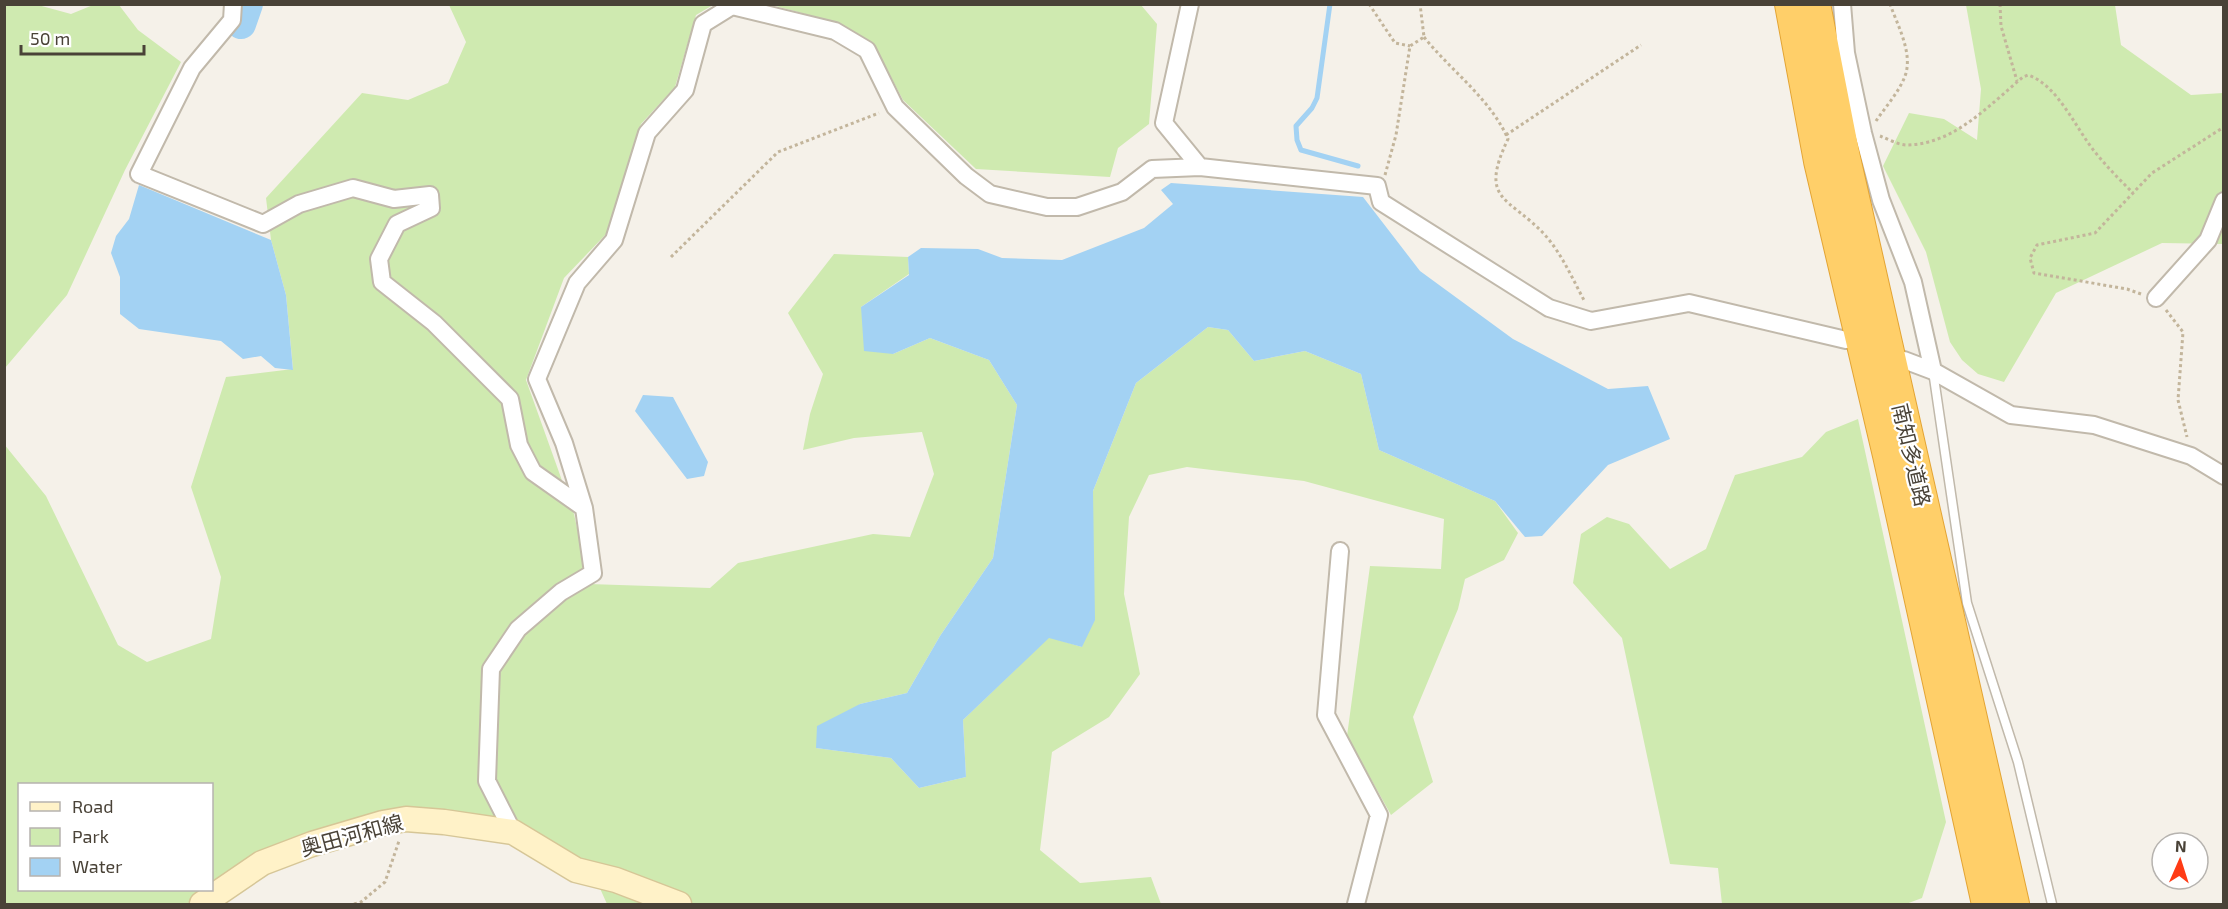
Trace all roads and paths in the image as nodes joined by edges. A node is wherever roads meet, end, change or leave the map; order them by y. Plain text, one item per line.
1 (233, 4) edge
2 (1190, 4) edge
3 (1369, 4) edge
4 (1420, 4) edge
5 (1791, 4) edge
6 (1814, 4) edge
7 (1842, 4) edge
8 (1890, 4) edge
9 (2000, 4) edge
10 (1424, 37) junction
11 (1641, 45) dead end
12 (1410, 46) junction
13 (2017, 82) junction
14 (895, 107) junction
15 (2223, 127) edge
16 (1866, 133) junction
17 (1506, 135) junction
18 (1200, 167) junction
19 (1377, 186) junction
20 (2133, 193) junction
21 (2223, 201) edge
22 (670, 257) dead end
23 (2156, 298) junction
24 (1591, 321) junction
25 (1846, 340) dead end
26 (1904, 360) dead end
27 (1933, 371) junction
28 (2191, 456) junction
29 (2223, 476) edge
30 (584, 508) junction
31 (1340, 552) dead end
32 (406, 819) junction
33 (513, 832) junction
34 (202, 904) edge
35 (354, 904) edge
36 (679, 904) edge
37 (1356, 904) edge
38 (1988, 904) edge
39 (2013, 904) edge
40 (2052, 904) edge

1 - 30 street
2 - 18 street
3 - 12 path
4 - 10 path
5 - 38 highway, 南知多道路
6 - 39 highway, 南知多道路
7 - 16 street
8 - 16 path
9 - 13 path
10 - 12 path
10 - 17 path
11 - 17 path
12 - 19 path
13 - 16 path
13 - 20 path
14 - 18 street
14 - 22 path
14 - 30 street
15 - 20 path
16 - 27 street
17 - 24 path
18 - 19 street
19 - 24 street
20 - 23 path
21 - 23 street
23 - 28 path
24 - 25 street
26 - 27 street
27 - 28 street
27 - 40 lane
28 - 29 street
30 - 33 street
31 - 37 street
32 - 33 main road, 奥田河和線
32 - 34 main road, 奥田河和線
32 - 35 path
33 - 36 main road, 奥田河和線

